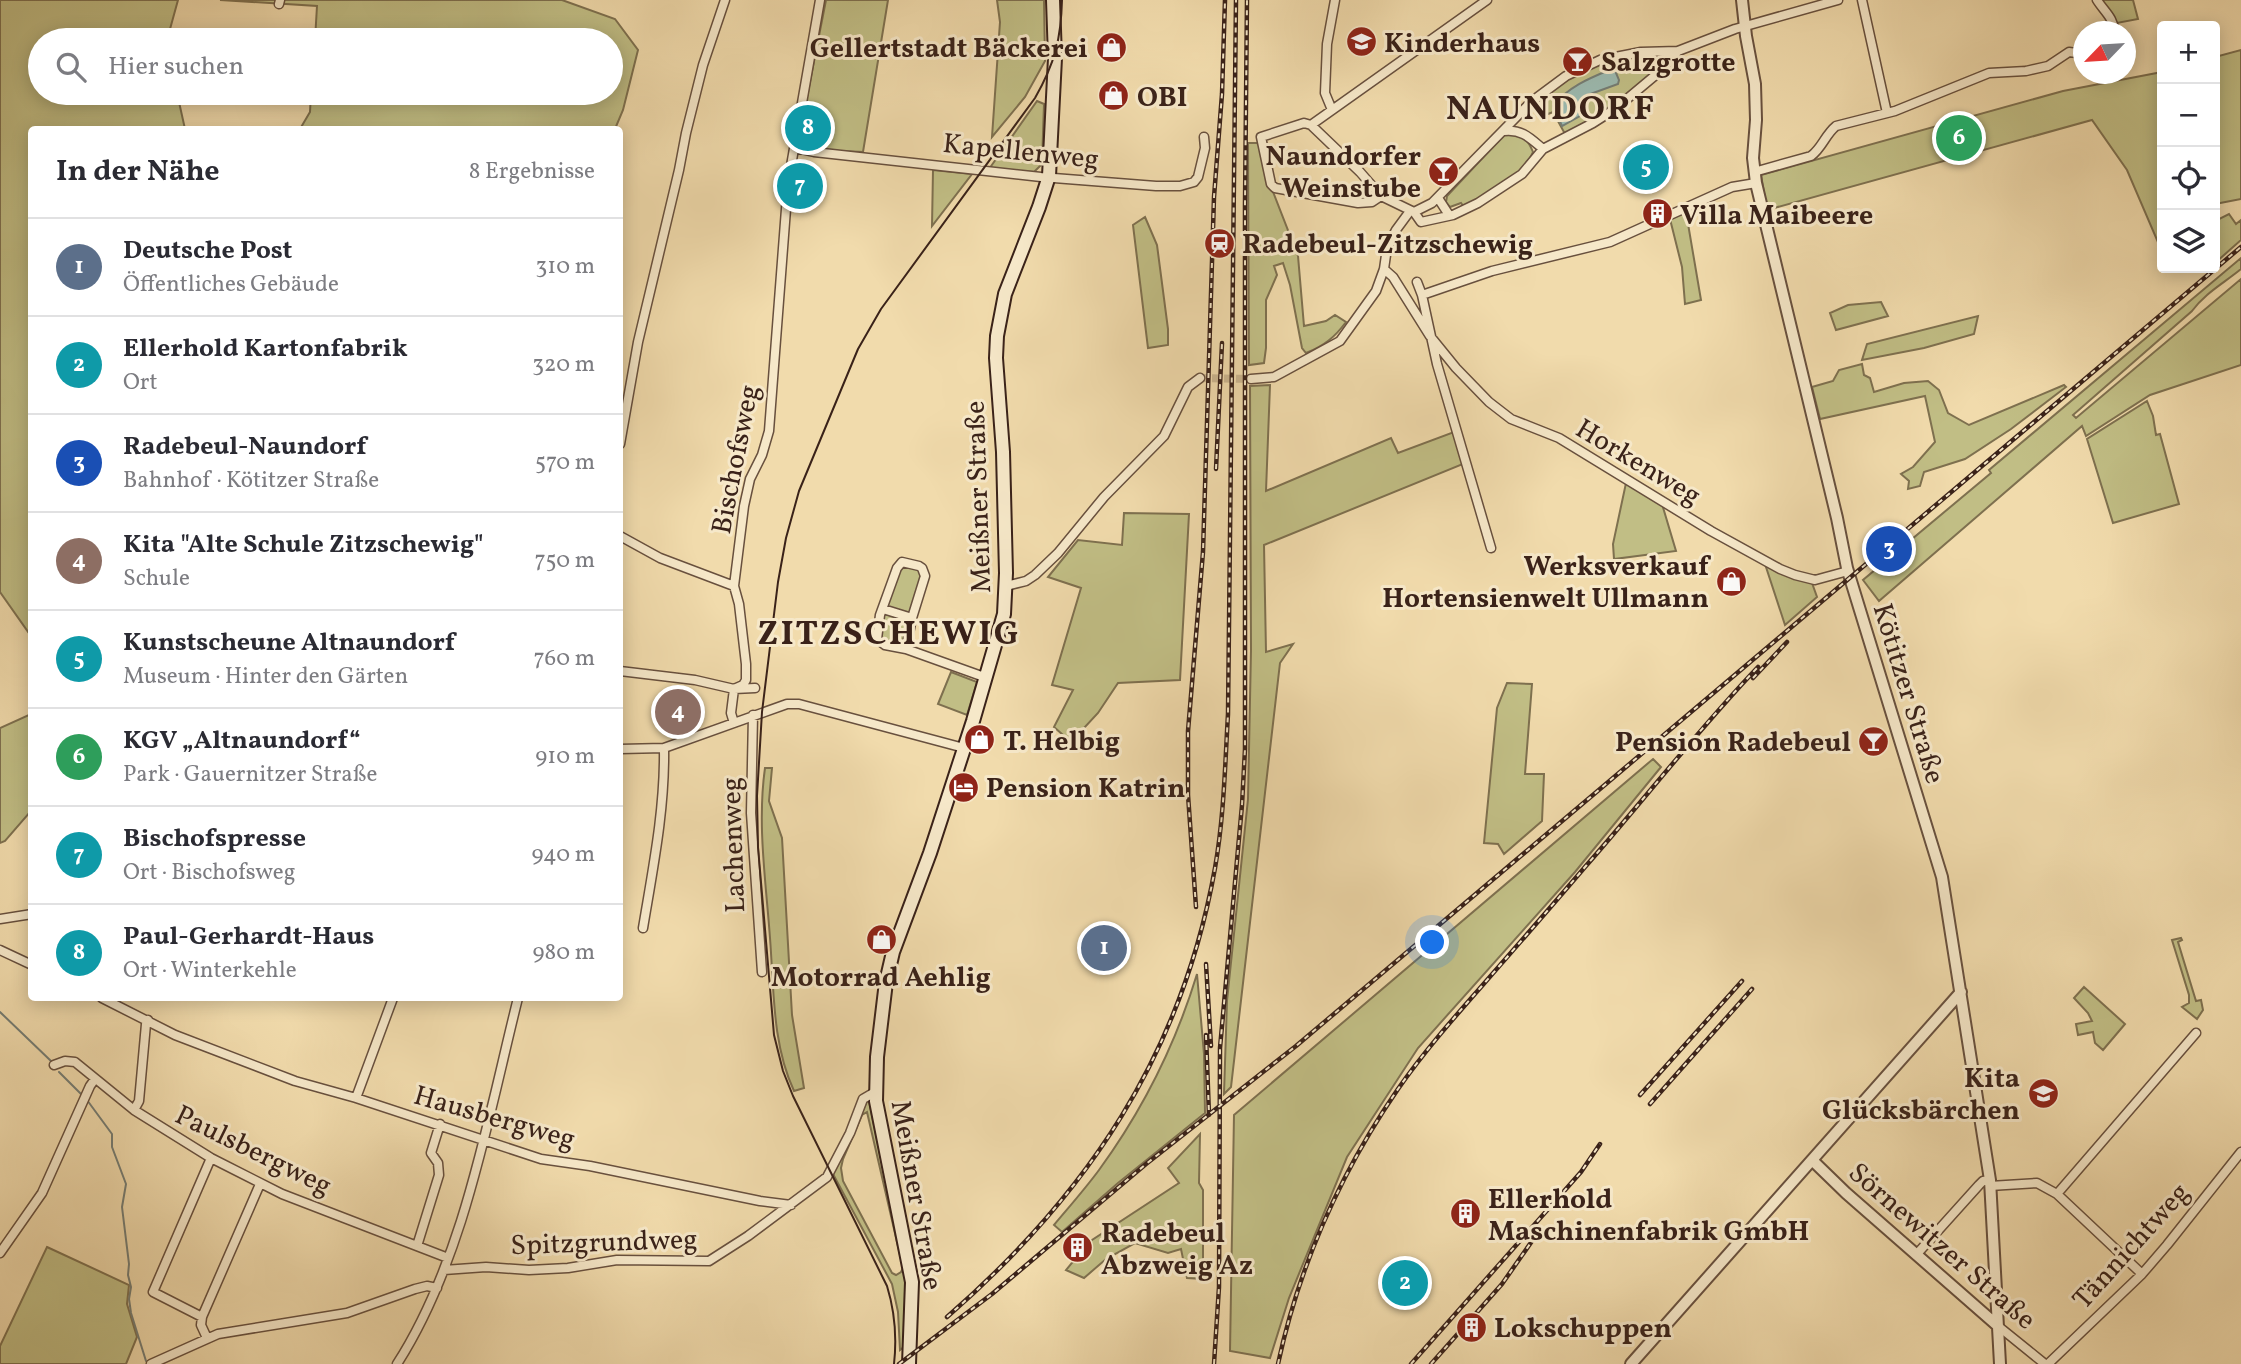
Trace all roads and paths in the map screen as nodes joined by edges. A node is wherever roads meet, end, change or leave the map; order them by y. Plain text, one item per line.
1 (725, 0) edge
2 (820, 0) edge
3 (1053, 0) edge
4 (1335, 0) edge
5 (1487, 0) edge
6 (1742, 0) edge
7 (1838, 0) edge
8 (1862, 0) edge
9 (2097, 0) edge
10 (2112, 21) edge
11 (1745, 26) junction
12 (1678, 51) junction
13 (2073, 53) edge
14 (1332, 110) junction
15 (1886, 113) junction
16 (1520, 114) junction
17 (1311, 125) junction
18 (1504, 131) junction
19 (1526, 134) junction
20 (1204, 137) dead end
21 (796, 148) junction
22 (1542, 149) junction
23 (1049, 176) junction
24 (1755, 178) junction
25 (1381, 196) junction
26 (1438, 198) junction
27 (1412, 212) junction
28 (1449, 215) junction
29 (1384, 269) junction
30 (1417, 282) dead end
31 (1422, 295) junction
32 (1430, 336) junction
33 (1200, 378) dead end
34 (1251, 379) tunnel mouth
35 (623, 427) edge
36 (623, 538) edge
37 (1491, 548) dead end
38 (1848, 570) junction
39 (734, 586) junction
40 (1006, 586) junction
41 (883, 609) junction
42 (912, 618) junction
43 (906, 649) junction
44 (623, 671) edge
45 (987, 678) junction
46 (755, 688) dead end
47 (734, 689) junction
48 (753, 715) junction
49 (734, 723) junction
50 (664, 748) junction
51 (964, 748) junction
52 (623, 750) edge
53 (28, 915) edge
54 (0, 919) edge
55 (643, 928) dead end
56 (0, 950) edge
57 (28, 963) edge
58 (762, 972) dead end
59 (1961, 992) junction
60 (108, 1001) edge
61 (392, 1001) edge
62 (517, 1001) edge
63 (148, 1020) junction
64 (2196, 1032) dead end
65 (54, 1065) dead end
66 (96, 1079) junction
67 (875, 1092) junction
68 (356, 1098) junction
69 (134, 1110) junction
70 (440, 1125) junction
71 (483, 1138) junction
72 (2241, 1152) edge
73 (211, 1158) junction
74 (1812, 1160) junction
75 (1990, 1183) junction
76 (260, 1184) junction
77 (2057, 1194) junction
78 (791, 1205) junction
79 (417, 1246) junction
80 (0, 1253) edge
81 (1916, 1255) junction
82 (448, 1258) junction
83 (444, 1270) junction
84 (2142, 1274) junction
85 (437, 1288) junction
86 (201, 1317) junction
87 (1998, 1326) junction
88 (207, 1338) junction
89 (151, 1364) edge
90 (397, 1364) edge
91 (909, 1364) edge
92 (1631, 1364) edge
93 (2000, 1364) edge
94 (2046, 1364) edge

1 - 35 street
2 - 21 street, Bischofsweg
3 - 23 main road, Meißner Straße
4 - 14 street
5 - 14 street
6 - 11 street, Kötitzer Straße
7 - 11 street
8 - 15 street
9 - 10 street
11 - 12 street
11 - 24 street, Kötitzer Straße
12 - 16 street
12 - 22 street
13 - 15 street
14 - 17 street
15 - 24 street
16 - 18 street
16 - 19 street
17 - 25 street
17 - 25 street
18 - 19 street
18 - 26 street
19 - 22 street
20 - 23 street, Kapellenweg
21 - 23 street, Kapellenweg
21 - 39 street, Bischofsweg
22 - 28 street
23 - 40 main road, Meißner Straße
24 - 31 street
24 - 38 street, Kötitzer Straße
25 - 27 street
26 - 27 street
26 - 28 street
27 - 28 street
27 - 29 street
29 - 32 street
29 - 34 street
30 - 31 street
31 - 32 street
32 - 37 street
32 - 38 street, Horkenweg
33 - 40 street
36 - 39 street
38 - 59 street, Kötitzer Straße
39 - 47 street, Bischofsweg
40 - 45 main road, Meißner Straße
41 - 42 street
41 - 42 street
41 - 43 street
42 - 43 street
43 - 45 street
44 - 47 street
45 - 51 main road, Meißner Straße
46 - 47 street
47 - 49 street, Bischofsweg
48 - 49 street
48 - 51 street
48 - 58 street, Lachenweg
49 - 50 street
50 - 52 street
50 - 55 street
51 - 67 main road, Meißner Straße
53 - 54 street
56 - 57 street
59 - 74 street
59 - 75 street, Kötitzer Straße
60 - 63 street, Hausbergweg
61 - 68 street
62 - 71 street
63 - 68 street, Hausbergweg
63 - 69 street
64 - 77 street
65 - 66 street, Paulsbergweg
66 - 69 street, Paulsbergweg
66 - 80 street
67 - 78 street
67 - 91 main road, Meißner Straße
68 - 70 street, Hausbergweg
69 - 73 street, Paulsbergweg
70 - 71 street, Hausbergweg
70 - 79 street
71 - 78 street, Hausbergweg
71 - 82 street
72 - 84 street, Tännichtweg
73 - 76 street, Paulsbergweg
73 - 86 street
74 - 81 street, Sörnewitzer Straße
74 - 92 street
75 - 77 street
75 - 81 street
75 - 87 street, Kötitzer Straße
76 - 79 street, Paulsbergweg
76 - 86 street
77 - 84 street
78 - 83 street, Spitzgrundweg
79 - 82 street, Paulsbergweg
81 - 87 street, Sörnewitzer Straße
82 - 83 street
83 - 85 street
84 - 94 street, Tännichtweg
85 - 88 street
85 - 90 street
86 - 88 street
87 - 93 street, Kötitzer Straße
87 - 94 street, Sörnewitzer Straße
88 - 89 street

